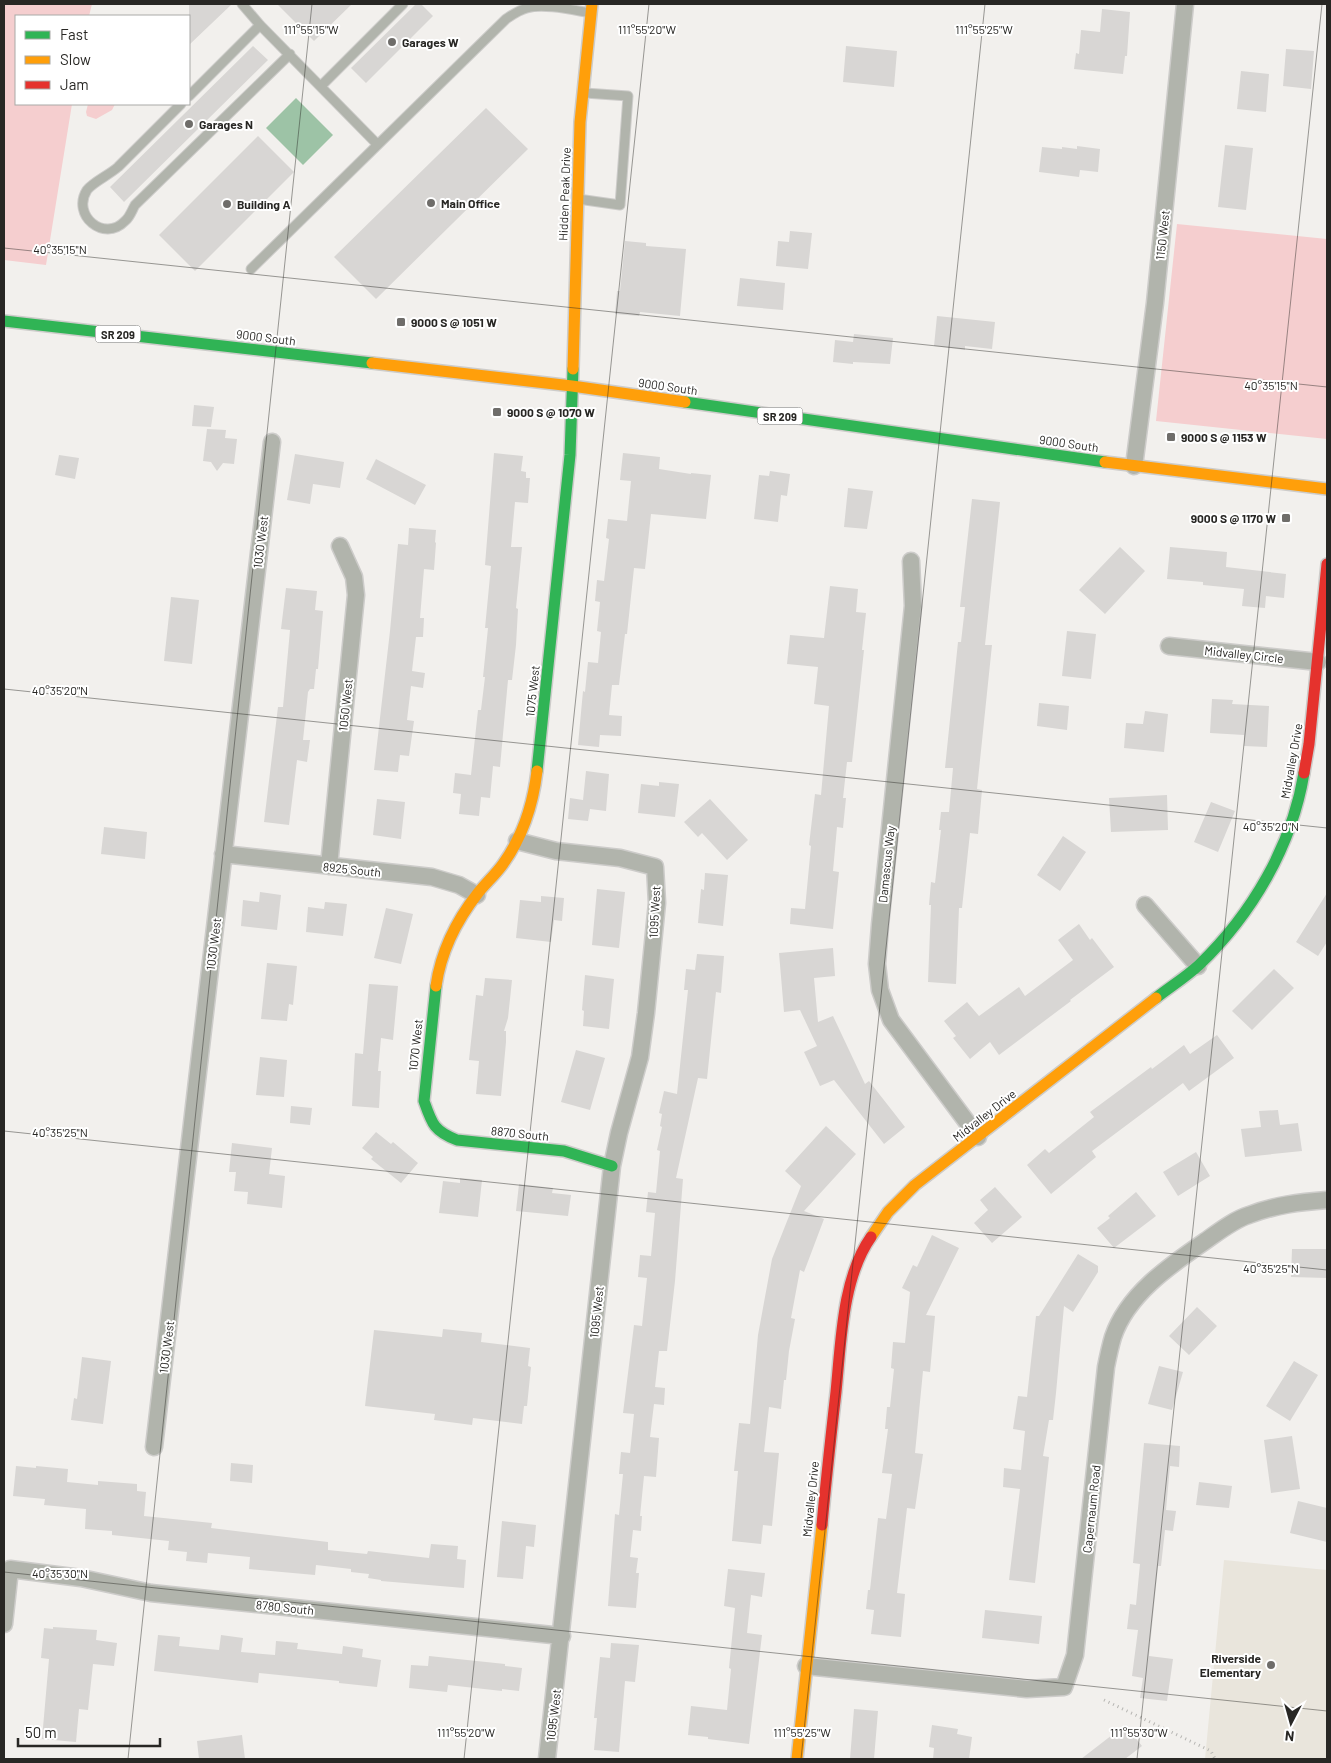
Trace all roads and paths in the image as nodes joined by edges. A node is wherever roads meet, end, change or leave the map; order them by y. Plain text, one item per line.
1 (242, 4) edge
2 (403, 4) edge
3 (1185, 4) edge
4 (544, 5) edge
5 (591, 8) edge
6 (260, 25) junction
7 (290, 54) junction
8 (321, 86) junction
9 (582, 93) junction
10 (190, 95) edge
11 (180, 105) edge
12 (378, 144) junction
13 (578, 199) junction
14 (251, 269) dead end
15 (5, 324) edge
16 (572, 386) junction
17 (272, 442) dead end
18 (1134, 466) junction
19 (1327, 489) edge
20 (340, 546) dead end
21 (910, 561) dead end
22 (1327, 564) edge
23 (1169, 646) dead end
24 (1318, 662) junction
25 (517, 840) junction
26 (223, 854) junction
27 (329, 866) junction
28 (477, 895) junction
29 (1144, 905) dead end
30 (1198, 966) junction
31 (438, 972) joint
32 (430, 1119) joint
33 (978, 1138) junction
34 (612, 1166) junction
35 (1327, 1200) edge
36 (154, 1447) dead end
37 (4, 1624) edge
38 (562, 1636) junction
39 (806, 1666) junction
40 (1104, 1700) dead end
41 (547, 1759) edge
42 (797, 1759) edge
43 (1215, 1759) edge

1 - 6 lane
2 - 8 lane
3 - 18 street, 1150 West
4 - 5 lane
4 - 12 lane
5 - 9 street, Hidden Peak Drive
6 - 7 lane
6 - 10 lane
7 - 8 lane
7 - 11 lane
8 - 12 lane
9 - 13 street, Hidden Peak Drive
9 - 13 lane
12 - 14 lane
13 - 16 street, Hidden Peak Drive
15 - 16 street, 9000 South / SR 209
16 - 18 street, 9000 South / SR 209
16 - 25 street, 1075 West
17 - 26 street, 1030 West
18 - 19 street, 9000 South / SR 209
20 - 27 street, 1050 West
21 - 33 street, Damascus Way
22 - 24 street, Midvalley Drive
23 - 24 street, Midvalley Circle
24 - 30 street, Midvalley Drive
25 - 28 street, 1075 West
25 - 34 street, 1095 West
26 - 27 street, 8925 South
26 - 36 street, 1030 West
27 - 28 street, 8925 South
28 - 31 street, 1075 West
29 - 30 street
30 - 33 street, Midvalley Drive
31 - 32 street, 1070 West
32 - 34 street, 8870 South
33 - 39 street, Midvalley Drive
34 - 38 street, 1095 West
35 - 39 street, Capernaum Road
37 - 38 street, 8780 South
38 - 41 street, 1095 West
39 - 42 street, Midvalley Drive
40 - 43 path

